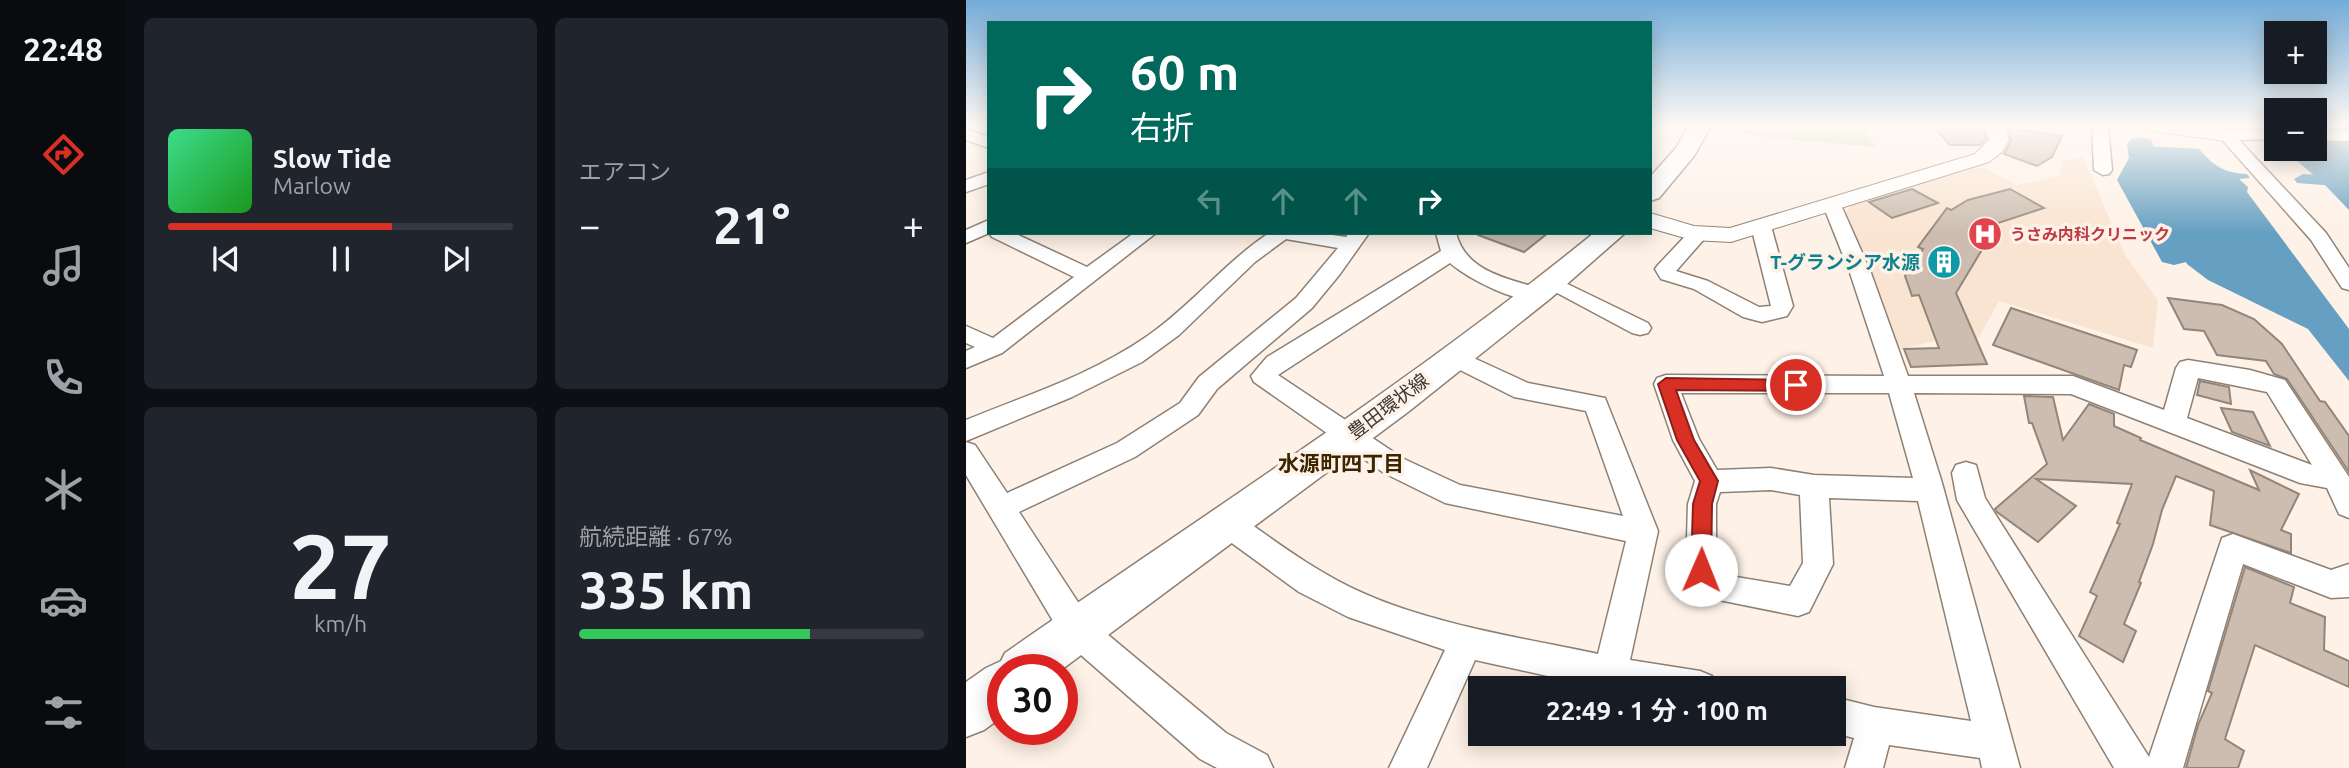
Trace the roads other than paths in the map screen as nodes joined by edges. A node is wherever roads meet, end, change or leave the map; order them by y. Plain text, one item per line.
1 (1677, 162) edge
2 (1970, 162) edge
3 (2102, 162) edge
4 (2250, 162) edge
5 (2103, 170) dead end
6 (987, 178) edge
7 (966, 187) edge
8 (1652, 191) edge
9 (1832, 205) junction
10 (966, 217) edge
11 (1652, 221) edge
12 (987, 226) edge
13 (1762, 226) junction
14 (987, 229) edge
15 (1698, 234) junction
16 (1005, 235) edge
17 (1143, 235) edge
18 (1280, 235) edge
19 (1311, 235) edge
20 (1609, 235) edge
21 (966, 237) edge
22 (1354, 238) edge
23 (1449, 243) edge
24 (1089, 276) junction
25 (2349, 284) edge
26 (1545, 289) junction
27 (1640, 328) dead end
28 (966, 333) edge
29 (993, 348) junction
30 (1454, 357) junction
31 (966, 360) edge
32 (1900, 386) junction
33 (2173, 424) junction
34 (966, 430) edge
35 (1349, 435) junction
36 (966, 452) edge
37 (1966, 473) dead end
38 (2336, 478) junction
39 (1709, 481) junction
40 (1814, 485) junction
41 (1929, 490) junction
42 (2349, 506) edge
43 (1001, 508) junction
44 (1228, 524) junction
45 (1643, 531) junction
46 (2349, 578) edge
47 (1077, 630) junction
48 (1466, 642) junction
49 (1044, 654) edge
50 (1610, 673) junction
51 (1628, 676) edge
52 (987, 697) edge
53 (966, 712) edge
54 (1846, 718) edge
55 (1874, 725) junction
56 (1998, 755) edge
57 (1254, 768) edge
58 (1408, 768) edge
59 (1864, 768) edge
60 (2134, 768) edge
61 (2164, 768) edge

1 - 8 main road
2 - 9 street
3 - 5 street
4 - 25 street
6 - 7 street
9 - 13 street
9 - 32 street
10 - 12 street
11 - 15 street
13 - 15 street
13 - 15 street
14 - 21 street
16 - 24 street
17 - 24 street
18 - 34 street
19 - 22 street
20 - 26 main road, 豊田環状線
22 - 43 street
23 - 26 street
23 - 35 street
24 - 29 street
26 - 27 street
26 - 30 main road, 豊田環状線
28 - 29 street
29 - 31 street
30 - 35 main road, 豊田環状線
30 - 45 street
32 - 33 street
32 - 39 street
32 - 41 street
33 - 38 street
33 - 38 street
35 - 44 main road, 豊田環状線
35 - 45 street
36 - 43 street
37 - 60 street
38 - 42 street
39 - 40 street
39 - 40 street
40 - 41 street
41 - 56 street
43 - 47 street
44 - 47 main road, 豊田環状線
44 - 48 street
45 - 50 street
46 - 61 street
47 - 49 main road, 豊田環状線
47 - 57 street
48 - 50 street
48 - 58 street
50 - 51 street
52 - 53 main road
54 - 55 street
55 - 56 street
55 - 59 street

